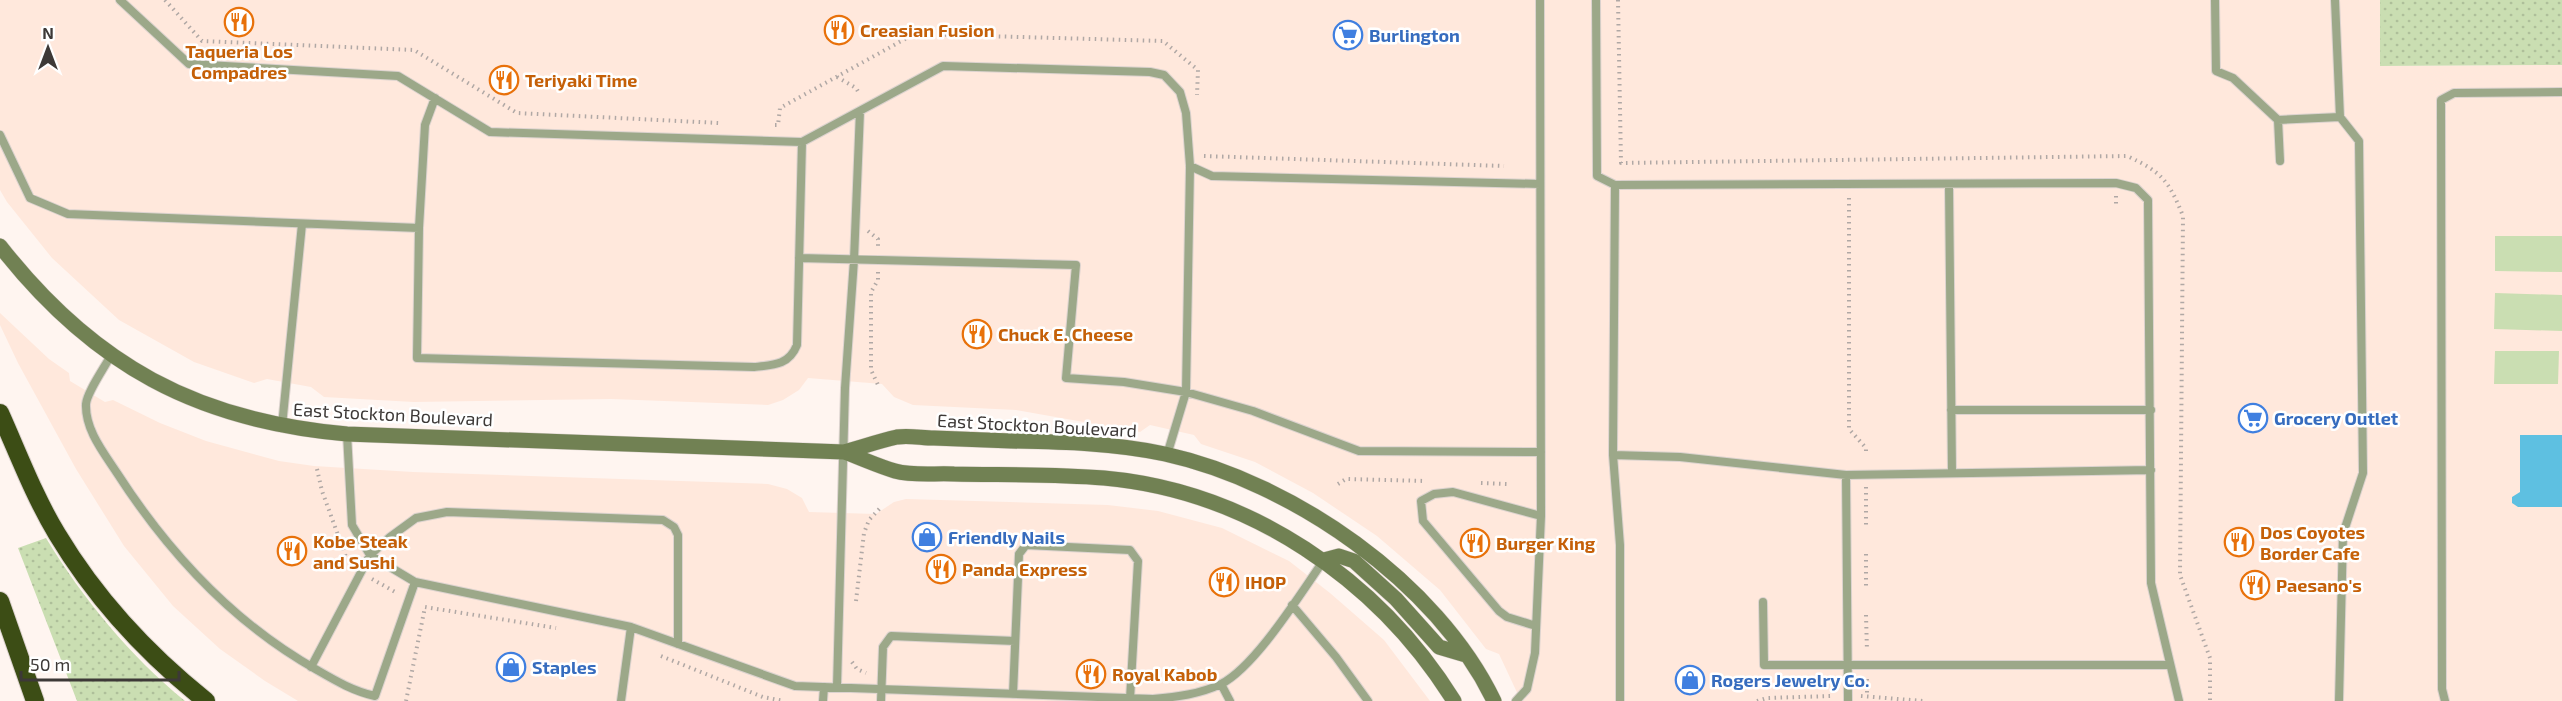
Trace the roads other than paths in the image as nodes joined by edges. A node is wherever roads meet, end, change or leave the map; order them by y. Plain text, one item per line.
1 (120, 0) edge
2 (1540, 0) edge
3 (1596, 0) edge
4 (2215, 0) edge
5 (2335, 0) edge
6 (2562, 92) edge
7 (435, 98) junction
8 (860, 111) junction
9 (2340, 117) junction
10 (2278, 120) junction
11 (0, 135) edge
12 (802, 142) junction
13 (2280, 161) dead end
14 (1190, 166) junction
15 (1540, 184) junction
16 (1615, 185) junction
17 (1949, 185) junction
18 (302, 224) junction
19 (419, 228) junction
20 (0, 246) edge
21 (799, 258) junction
22 (854, 260) junction
23 (111, 355) junction
24 (1186, 392) junction
25 (1951, 410) junction
26 (2151, 410) junction
27 (0, 413) edge
28 (282, 427) junction
29 (347, 435) junction
30 (844, 452) junction
31 (1541, 452) junction
32 (1167, 455) junction
33 (1613, 455) junction
34 (2151, 470) junction
35 (1952, 473) junction
36 (1846, 475) junction
37 (1541, 516) junction
38 (370, 555) junction
39 (1324, 560) junction
40 (416, 582) junction
41 (0, 601) edge
42 (1764, 602) dead end
43 (1292, 605) junction
44 (1536, 626) junction
45 (631, 627) junction
46 (1015, 641) junction
47 (678, 644) junction
48 (1466, 655) junction
49 (1848, 665) junction
50 (2170, 665) junction
51 (311, 667) junction
52 (1221, 684) junction
53 (824, 687) junction
54 (837, 687) junction
55 (881, 689) junction
56 (1013, 694) junction
57 (950, 696) edge
58 (1085, 699) edge
59 (1130, 699) junction
60 (35, 701) edge
61 (206, 701) edge
62 (621, 701) edge
63 (823, 701) edge
64 (881, 701) edge
65 (1230, 701) edge
66 (1368, 701) edge
67 (1454, 701) edge
68 (1494, 701) edge
69 (1516, 701) edge
70 (1620, 701) edge
71 (1848, 701) edge
72 (2179, 701) edge
73 (2338, 701) edge
74 (2445, 701) edge

1 - 7 lane
2 - 15 lane
3 - 16 lane
4 - 10 lane
5 - 9 lane
6 - 74 lane
7 - 12 lane
7 - 19 lane
8 - 12 lane
8 - 14 lane
8 - 22 lane
9 - 10 lane
9 - 73 lane
10 - 13 lane
11 - 18 lane
12 - 21 lane
14 - 15 lane
14 - 24 lane
15 - 31 lane
16 - 17 lane
16 - 33 lane
17 - 25 lane
17 - 26 lane
18 - 19 lane
18 - 28 lane
19 - 21 lane
20 - 23 street, East Stockton Boulevard
21 - 22 lane
22 - 24 lane
22 - 30 lane
23 - 28 street, East Stockton Boulevard
23 - 51 lane
24 - 31 lane
24 - 32 lane
25 - 26 lane
25 - 35 lane
26 - 34 lane
27 - 61 highway
28 - 29 street, East Stockton Boulevard
29 - 30 street, East Stockton Boulevard
29 - 38 lane
30 - 32 street, East Stockton Boulevard
30 - 39 street, East Stockton Boulevard
30 - 54 lane
31 - 37 lane
32 - 48 street, East Stockton Boulevard
33 - 36 lane
33 - 70 lane
34 - 35 lane
34 - 50 lane
35 - 36 lane
36 - 49 lane
37 - 44 lane
37 - 44 lane
38 - 40 lane
38 - 47 lane
38 - 51 lane
39 - 43 lane
39 - 48 street
39 - 67 street, East Stockton Boulevard
40 - 45 lane
40 - 51 lane
41 - 60 highway
42 - 49 lane
43 - 52 lane
43 - 66 lane
44 - 69 lane
45 - 47 lane
45 - 62 lane
46 - 55 lane
46 - 56 lane
46 - 59 lane
47 - 53 lane
48 - 68 street, East Stockton Boulevard
49 - 50 lane
49 - 71 lane
50 - 72 lane
52 - 59 lane
52 - 65 lane
53 - 54 lane
53 - 63 lane
54 - 55 lane
55 - 57 lane
55 - 64 lane
56 - 57 lane
56 - 58 lane
58 - 59 lane

